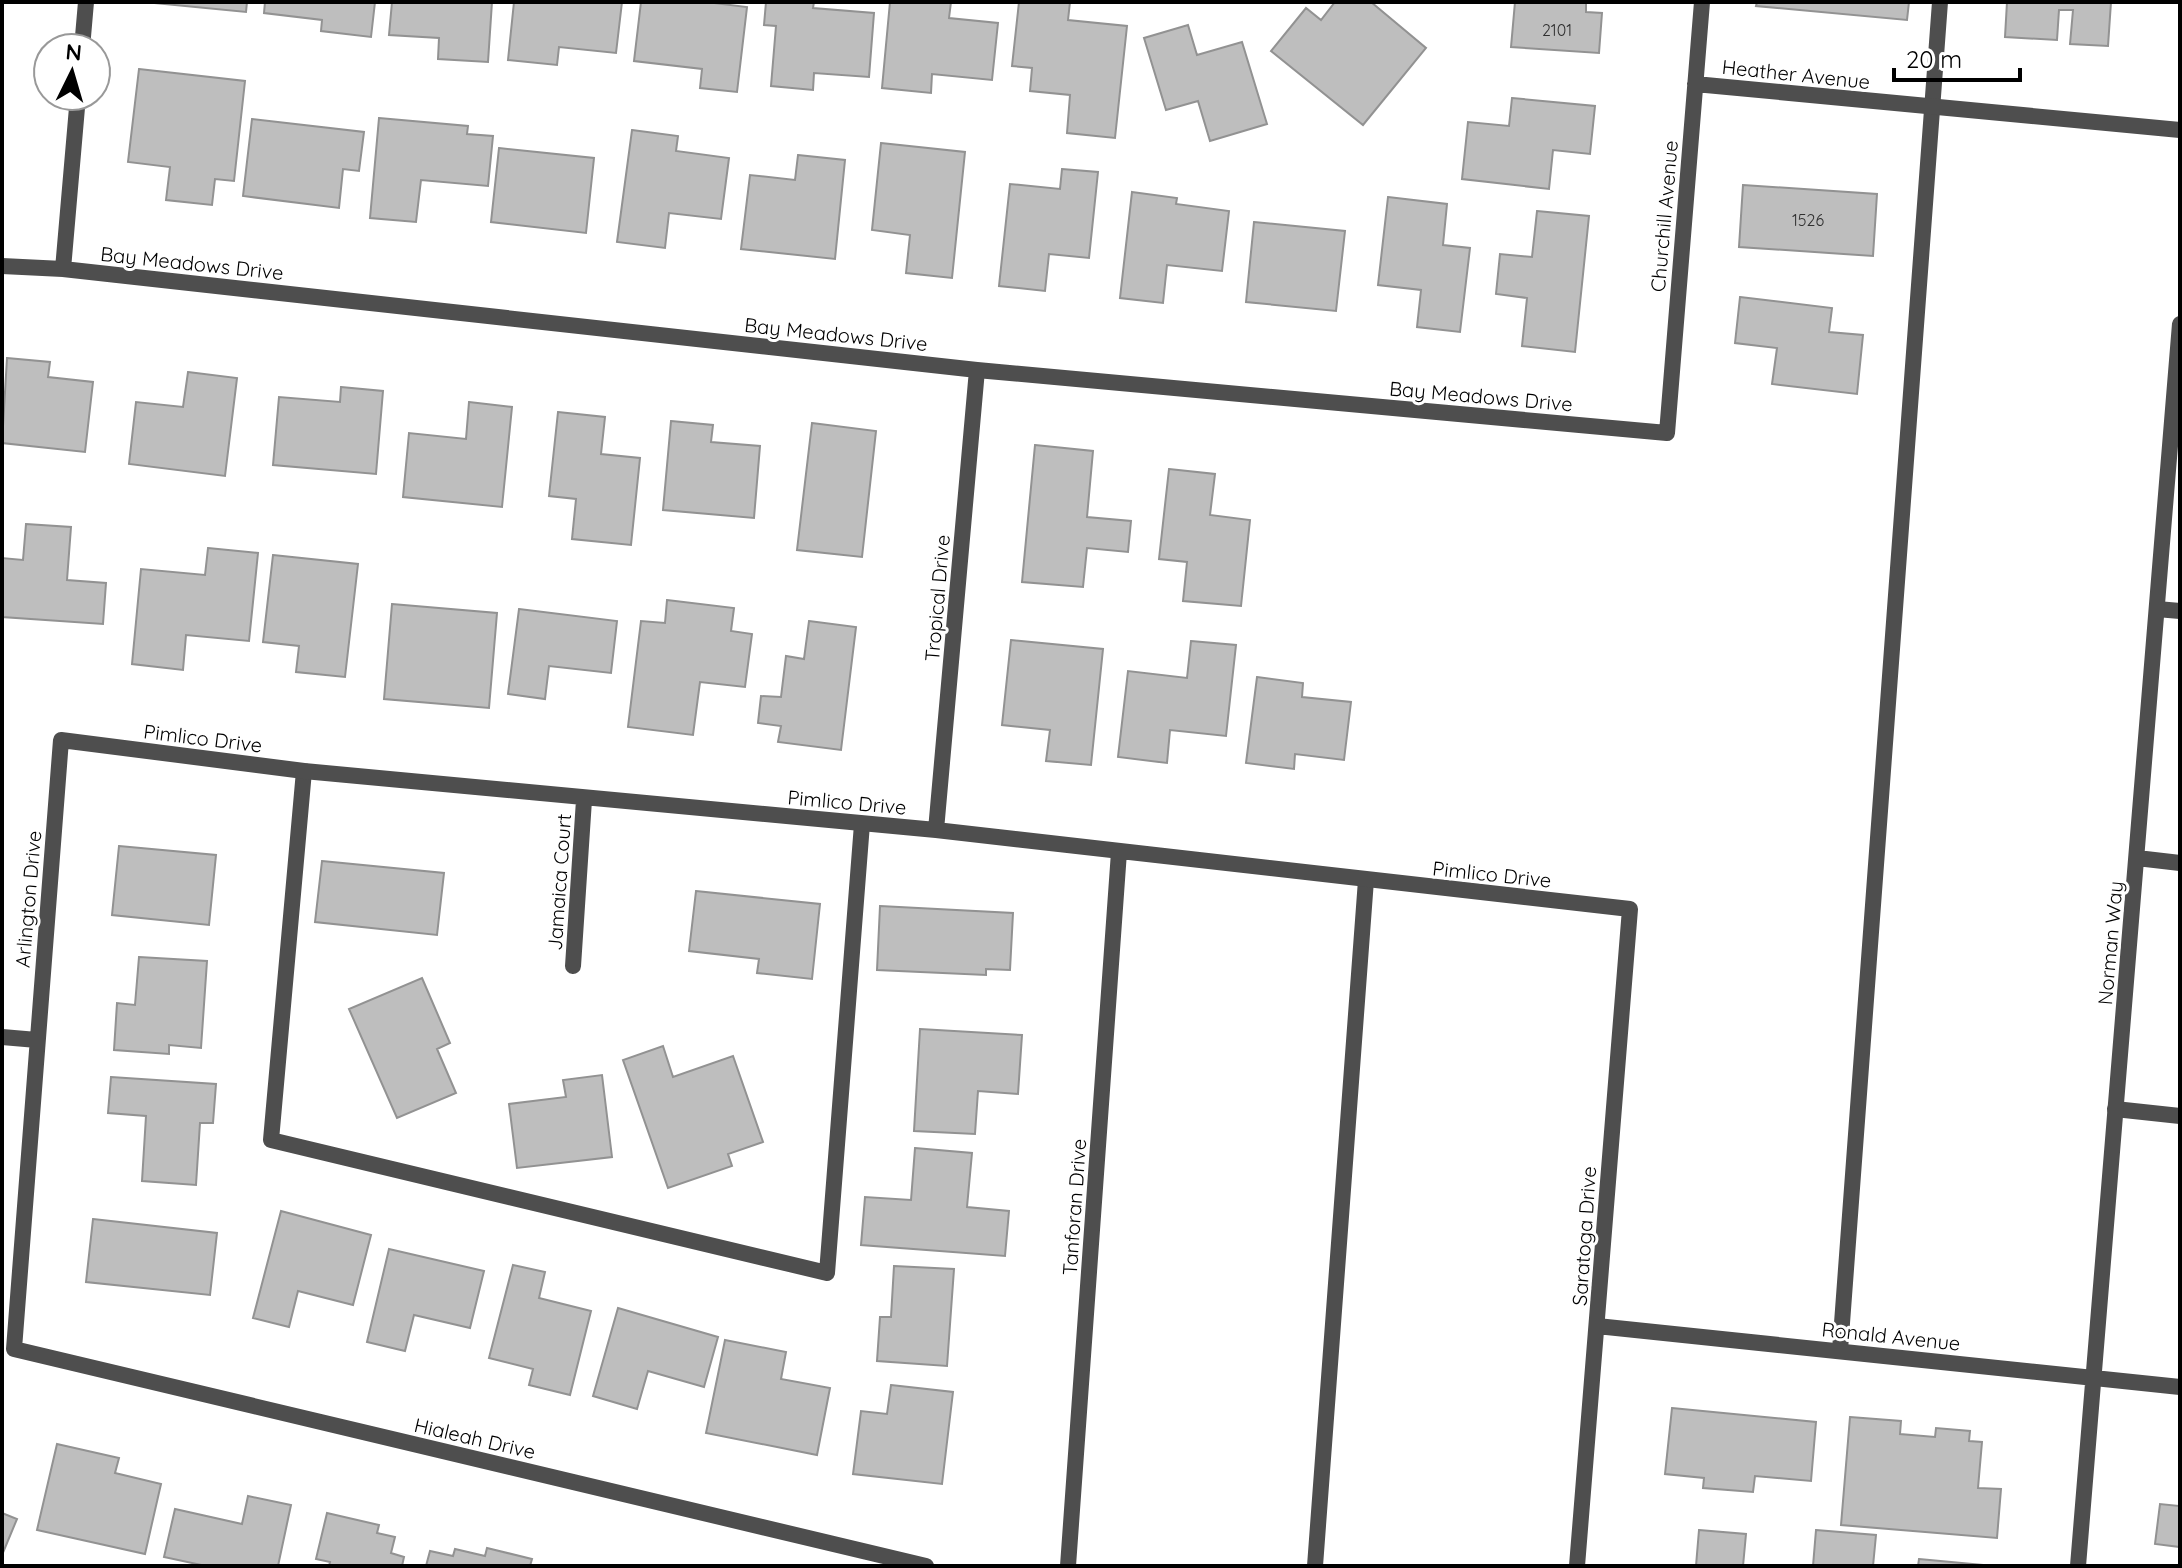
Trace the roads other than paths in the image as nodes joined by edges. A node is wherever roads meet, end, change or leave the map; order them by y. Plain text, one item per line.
1 (86, 2) edge
2 (1702, 2) edge
3 (1940, 2) edge
4 (83, 32) edge
5 (1695, 84) junction
6 (1931, 108) junction
7 (77, 112) edge
8 (2180, 130) edge
9 (2, 266) edge
10 (63, 269) junction
11 (2180, 324) edge
12 (977, 370) junction
13 (1667, 433) joint
14 (2157, 609) junction
15 (2180, 611) edge
16 (61, 740) joint
17 (304, 771) junction
18 (584, 800) junction
19 (862, 824) junction
20 (936, 830) junction
21 (1119, 852) junction
22 (2137, 858) junction
23 (2180, 863) edge
24 (1366, 880) junction
25 (1630, 909) joint
26 (573, 966) dead end
27 (2, 1037) edge
28 (37, 1040) junction
29 (2115, 1109) junction
30 (2180, 1116) edge
31 (1597, 1326) junction
32 (14, 1349) joint
33 (1840, 1350) junction
34 (2092, 1378) junction
35 (2180, 1387) edge
36 (926, 1566) edge
37 (1068, 1566) edge
38 (1315, 1566) edge
39 (1577, 1566) edge
40 (2078, 1566) edge

1 - 4 street
2 - 5 street, Churchill Avenue
3 - 6 street
5 - 6 street, Heather Avenue
5 - 13 street, Churchill Avenue
6 - 8 street, Heather Avenue
6 - 33 street
7 - 10 street
9 - 10 street, Bay Meadows Drive
10 - 12 street, Bay Meadows Drive
11 - 14 street, Norman Way
12 - 13 street, Bay Meadows Drive
12 - 20 street, Tropical Drive
14 - 15 street
14 - 22 street, Norman Way
16 - 17 street, Pimlico Drive
16 - 28 street, Arlington Drive
17 - 18 street, Pimlico Drive
17 - 19 street
18 - 19 street, Pimlico Drive
18 - 26 street, Jamaica Court
19 - 20 street, Pimlico Drive
20 - 21 street, Pimlico Drive
21 - 24 street, Pimlico Drive
21 - 37 street, Tanforan Drive
22 - 23 street
22 - 29 street, Norman Way
24 - 25 street, Pimlico Drive
24 - 38 street
25 - 31 street, Saratoga Drive
27 - 28 street
28 - 32 street, Arlington Drive
29 - 30 street
29 - 34 street, Norman Way
31 - 33 street, Ronald Avenue
31 - 39 street, Saratoga Drive
32 - 36 street, Hialeah Drive
33 - 34 street, Ronald Avenue
34 - 35 street, Ronald Avenue
34 - 40 street, Norman Way

